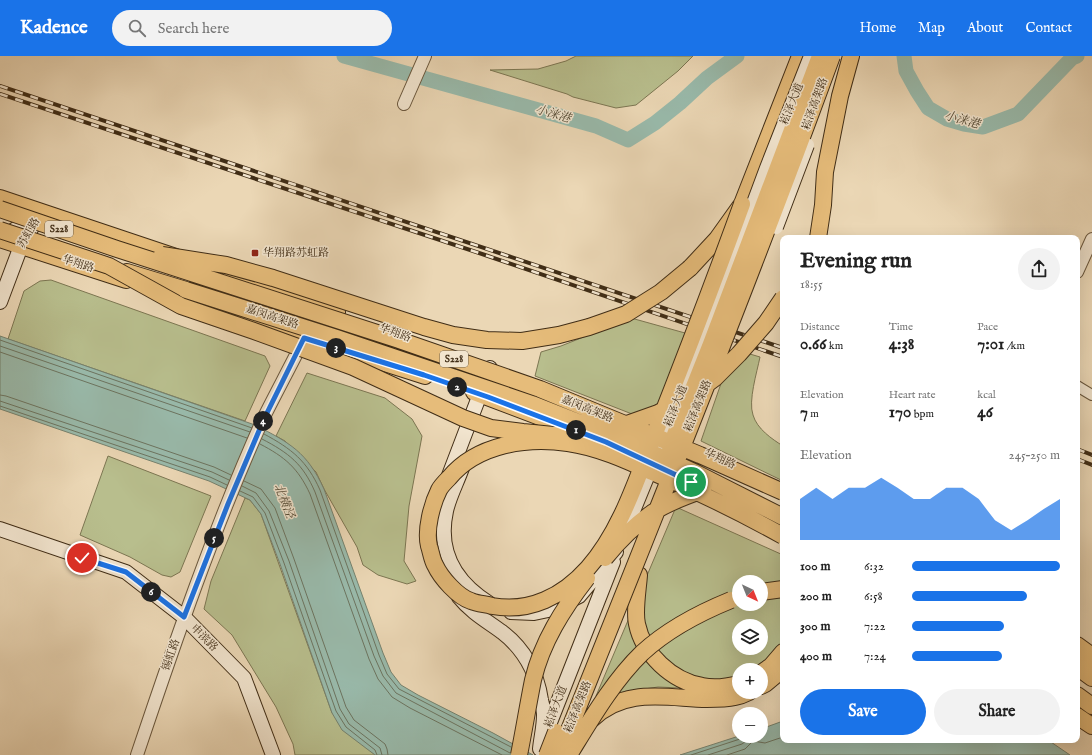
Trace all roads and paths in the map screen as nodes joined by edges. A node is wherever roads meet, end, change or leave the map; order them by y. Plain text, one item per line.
1 (425, 56) edge
2 (800, 56) edge
3 (811, 56) edge
4 (820, 56) edge
5 (832, 56) edge
6 (839, 56) edge
7 (851, 56) edge
8 (404, 104) dead end
9 (825, 172) junction
10 (0, 198) edge
11 (742, 204) junction
12 (0, 209) edge
13 (41, 212) junction
14 (0, 230) edge
15 (807, 235) edge
16 (819, 235) edge
17 (1092, 239) edge
18 (0, 240) edge
19 (21, 246) junction
20 (117, 249) junction
21 (1080, 265) edge
22 (109, 266) junction
23 (0, 302) edge
24 (780, 302) edge
25 (304, 338) junction
26 (494, 369) junction
27 (1080, 388) edge
28 (1092, 395) edge
29 (484, 396) junction
30 (642, 467) edge
31 (642, 467) edge
32 (642, 467) edge
33 (642, 467) edge
34 (780, 484) edge
35 (780, 487) edge
36 (780, 491) edge
37 (780, 515) edge
38 (780, 525) edge
39 (0, 529) edge
40 (780, 534) edge
41 (618, 550) junction
42 (442, 555) junction
43 (639, 575) junction
44 (780, 589) edge
45 (768, 591) edge
46 (732, 600) edge
47 (184, 617) junction
48 (1080, 647) edge
49 (780, 656) edge
50 (1092, 656) edge
51 (1080, 660) edge
52 (768, 668) edge
53 (1080, 669) edge
54 (1092, 669) edge
55 (780, 671) edge
56 (1092, 678) edge
57 (768, 681) edge
58 (732, 685) edge
59 (732, 697) edge
60 (1080, 697) edge
61 (1080, 704) edge
62 (1092, 706) edge
63 (1092, 713) edge
64 (1080, 718) edge
65 (1092, 726) edge
66 (575, 736) junction
67 (541, 753) edge
68 (137, 755) edge
69 (273, 755) edge
70 (519, 755) edge
71 (559, 755) edge
72 (568, 755) edge

1 - 8 street
2 - 11 main road
3 - 41 main road, 崧泽大道, bridge
4 - 67 main road, 崧泽高架路, bridge
5 - 71 main road, 崧泽高架路, bridge
6 - 43 main road, bridge
7 - 9 main road
9 - 15 main road
9 - 16 main road
10 - 13 main road, 华翔路
11 - 20 main road, bridge
11 - 30 main road, bridge
12 - 20 main road, 嘉闵高架路 / S228, bridge
13 - 18 main road, 苏虹路
13 - 19 main road, 苏虹路
13 - 26 main road, 华翔路
14 - 22 main road, 嘉闵高架路 / S228, bridge
17 - 21 street
18 - 19 main road, 华翔路
19 - 23 main road, 苏虹路
19 - 25 main road, 华翔路
20 - 36 main road, 嘉闵高架路 / S228, bridge
22 - 24 main road, bridge
22 - 37 main road, 嘉闵高架路 / S228, bridge
25 - 29 main road, 华翔路
25 - 47 street, 锡虹路
26 - 29 main road
26 - 35 main road, 华翔路
27 - 28 street
29 - 38 main road, 华翔路
29 - 42 main road
31 - 32 main road, bridge
33 - 40 main road, bridge
34 - 70 main road, bridge
39 - 47 main road, 申滨路
41 - 42 main road, bridge
41 - 67 main road, 崧泽大道
42 - 67 main road, bridge
43 - 58 main road
43 - 66 main road
44 - 45 main road
46 - 72 main road, bridge
47 - 68 street, 锡虹路
47 - 69 main road, 申滨路
48 - 50 main road
49 - 52 main road
51 - 54 main road
53 - 56 main road
55 - 57 main road
59 - 66 main road, bridge
60 - 62 main road
61 - 63 main road
64 - 65 main road
66 - 72 main road

